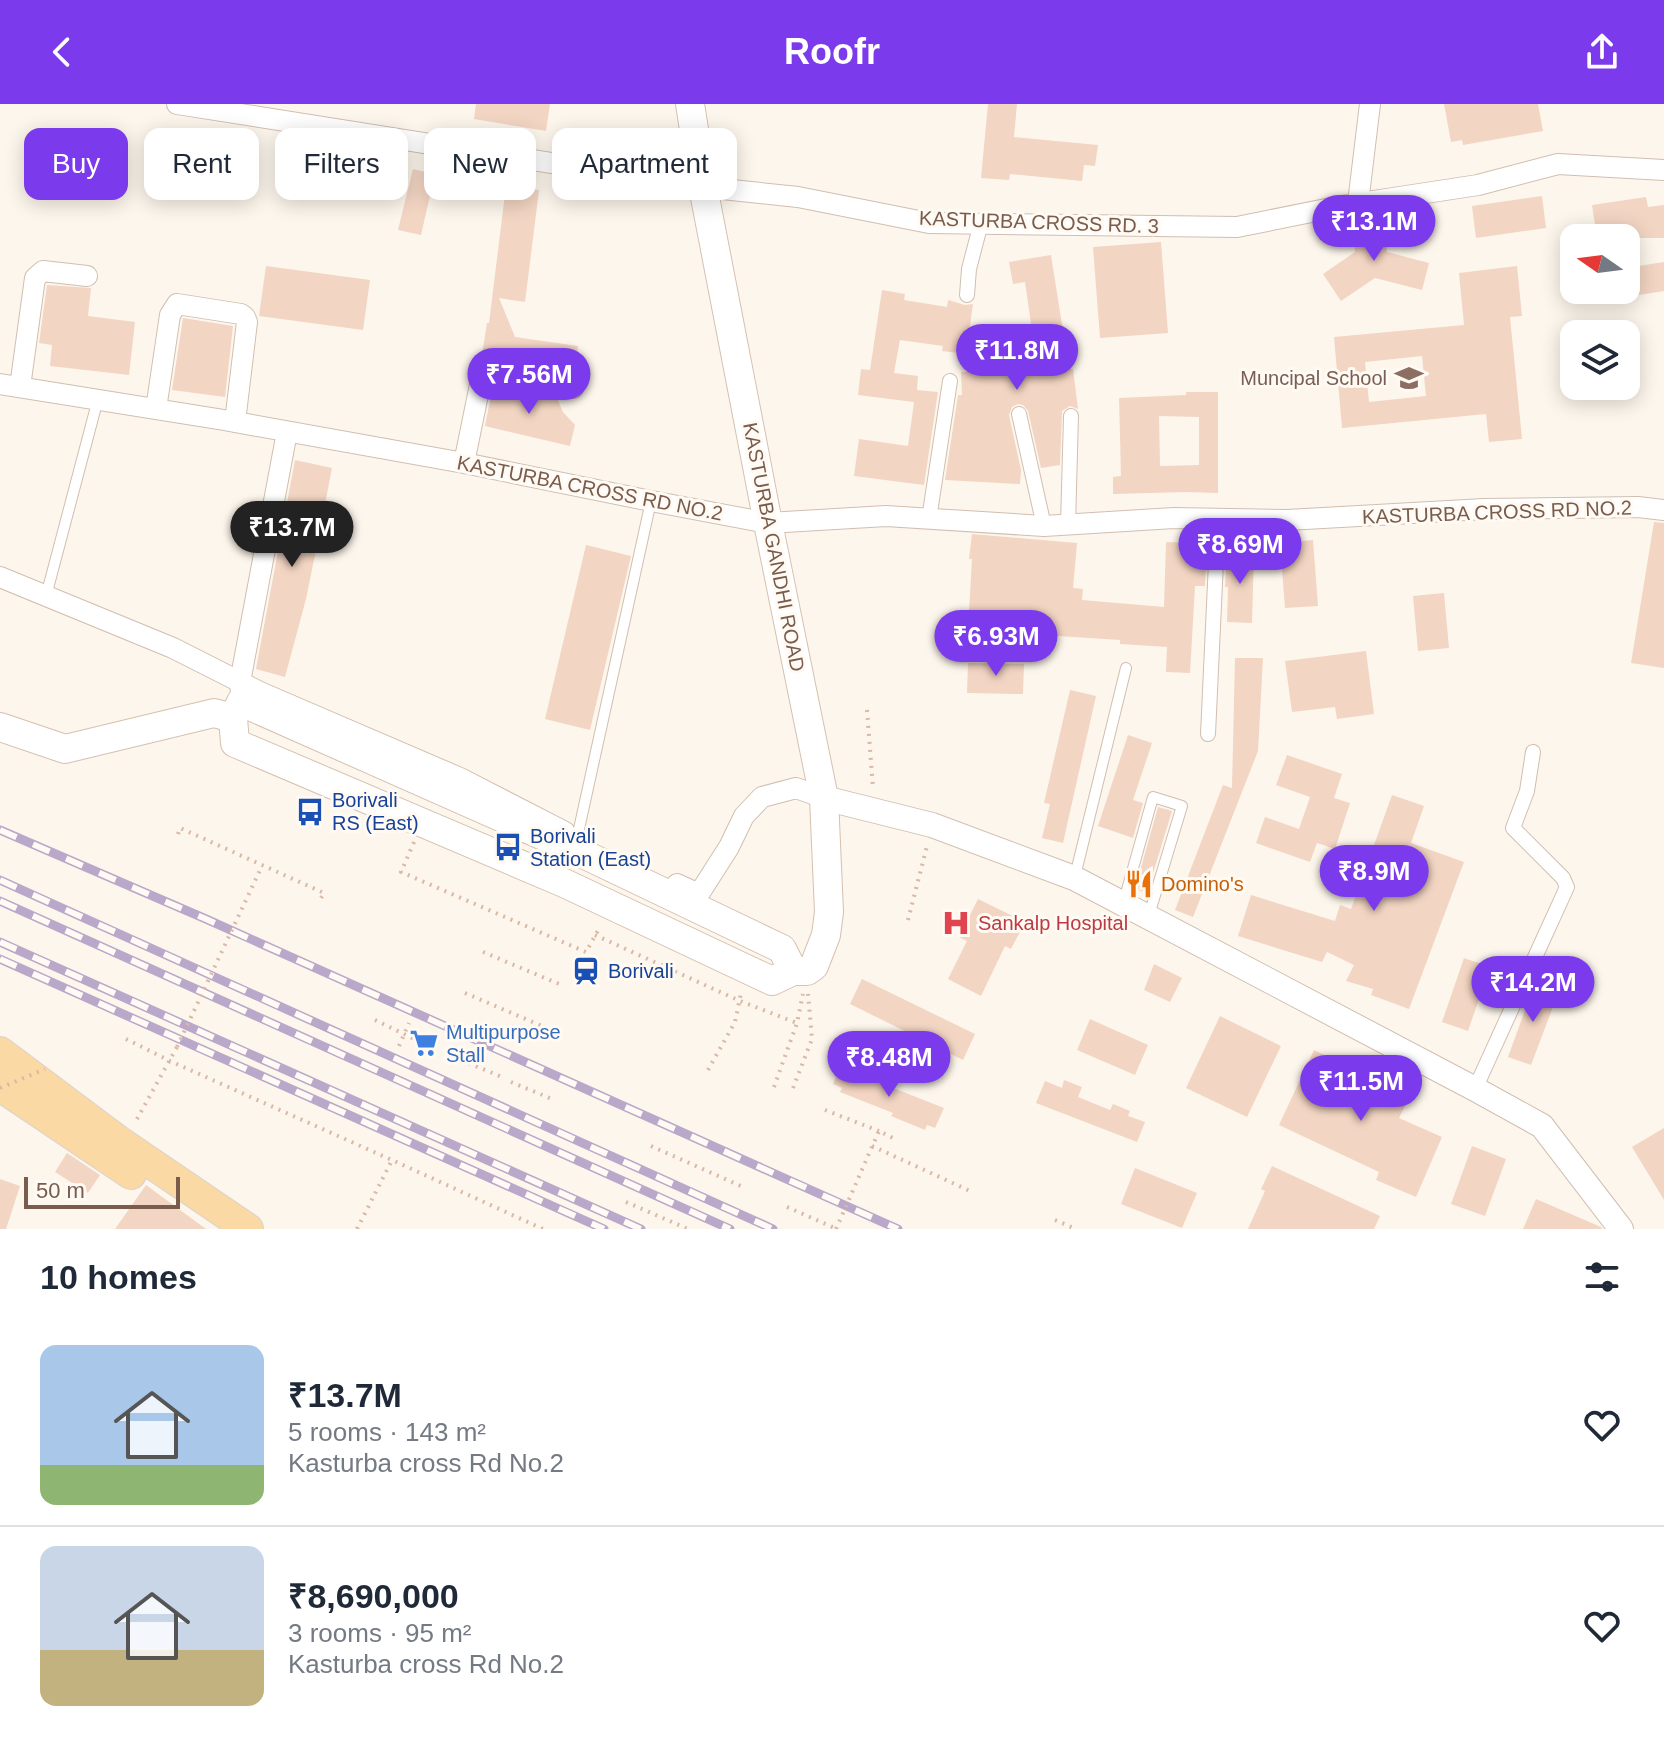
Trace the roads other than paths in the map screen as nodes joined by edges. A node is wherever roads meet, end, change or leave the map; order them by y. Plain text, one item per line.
1 (177, 104) edge
2 (690, 104) edge
3 (1370, 104) edge
4 (694, 128) edge
5 (552, 163) edge
6 (1664, 170) edge
7 (737, 191) edge
8 (706, 200) edge
9 (1358, 203) junction
10 (981, 223) junction
11 (87, 276) dead end
12 (967, 295) dead end
13 (950, 381) dead end
14 (10, 385) edge
15 (573, 388) dead end
16 (98, 399) junction
17 (156, 409) junction
18 (1019, 414) dead end
19 (1071, 416) dead end
20 (235, 422) junction
21 (287, 432) junction
22 (464, 463) junction
23 (651, 501) junction
24 (1664, 510) edge
25 (929, 519) junction
26 (1218, 519) junction
27 (768, 523) junction
28 (1068, 525) junction
29 (1044, 526) junction
30 (0, 577) edge
31 (46, 596) junction
32 (1126, 668) dead end
33 (238, 701) junction
34 (0, 727) edge
35 (1208, 734) dead end
36 (1533, 752) dead end
37 (824, 798) junction
38 (577, 838) junction
39 (1074, 878) junction
40 (1123, 904) junction
41 (1148, 917) junction
42 (800, 971) junction
43 (2, 1059) edge
44 (0, 1087) edge
45 (1475, 1089) junction
46 (212, 1229) edge
47 (248, 1229) edge
48 (1621, 1229) edge

1 - 5 street, KASTURBA CROSS RD. 3
2 - 4 main road, KASTURBA GANDHI ROAD
3 - 9 street
6 - 9 street, KASTURBA CROSS RD. 3
7 - 10 street, KASTURBA CROSS RD. 3
8 - 27 main road, KASTURBA GANDHI ROAD
9 - 10 street, KASTURBA CROSS RD. 3
10 - 12 street
11 - 14 street
13 - 25 street
14 - 16 street, KASTURBA CROSS RD NO.2
15 - 22 street
16 - 17 street, KASTURBA CROSS RD NO.2
16 - 31 lane
17 - 20 street, KASTURBA CROSS RD NO.2
17 - 20 street
18 - 29 street
19 - 28 street
20 - 21 street, KASTURBA CROSS RD NO.2
21 - 22 street, KASTURBA CROSS RD NO.2
21 - 33 street
22 - 23 street, KASTURBA CROSS RD NO.2
23 - 27 street, KASTURBA CROSS RD NO.2
23 - 38 lane
24 - 26 street, KASTURBA CROSS RD NO.2
25 - 27 street, KASTURBA CROSS RD NO.2
25 - 29 street, KASTURBA CROSS RD NO.2
26 - 28 street, KASTURBA CROSS RD NO.2
26 - 35 street
27 - 37 main road, KASTURBA GANDHI ROAD
28 - 29 street, KASTURBA CROSS RD NO.2
30 - 31 street
31 - 33 street
32 - 39 lane
33 - 34 main road
33 - 38 street
33 - 42 main road
33 - 42 main road
36 - 45 street
37 - 38 street
37 - 39 street
37 - 42 main road, KASTURBA GANDHI ROAD
39 - 40 street
40 - 41 street
40 - 41 lane
41 - 45 street
43 - 47 main road
44 - 46 main road
45 - 48 street

